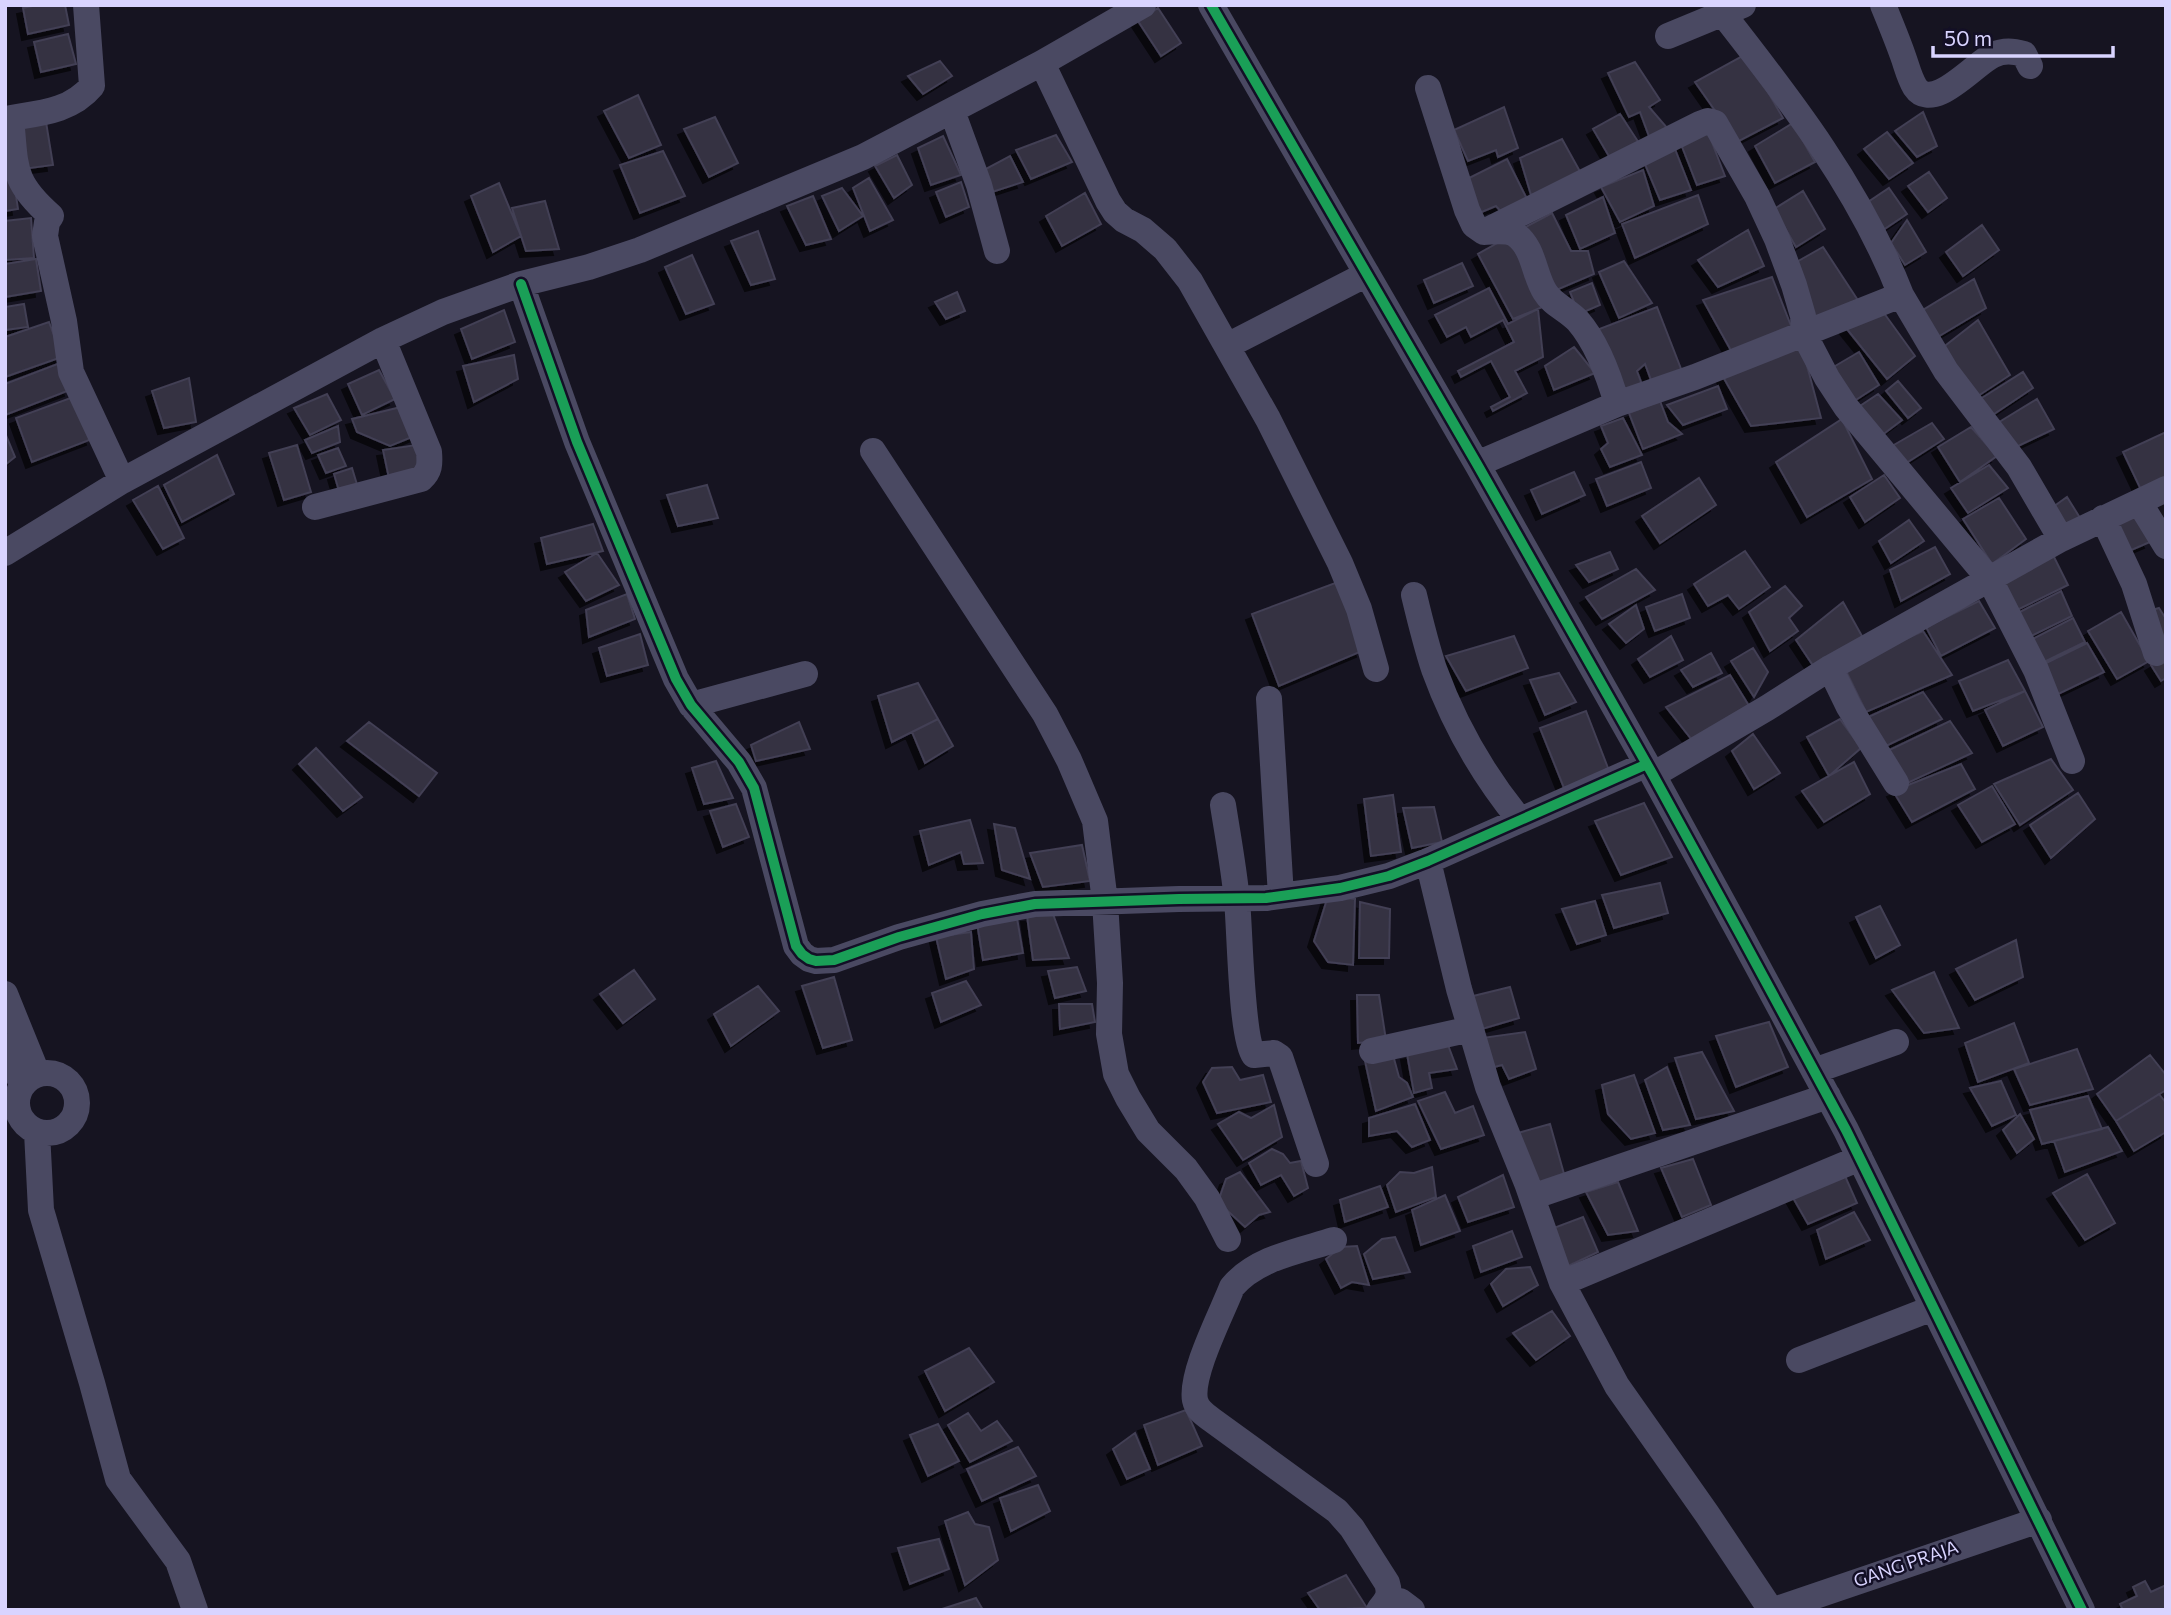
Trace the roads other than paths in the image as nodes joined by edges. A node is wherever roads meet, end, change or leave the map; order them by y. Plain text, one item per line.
1 (86, 5) edge
2 (1143, 5) edge
3 (1211, 5) edge
4 (1883, 5) edge
5 (1733, 10) edge
6 (1668, 36) dead end
7 (1042, 63) junction
8 (2031, 66) dead end
9 (1428, 88) dead end
10 (952, 111) junction
11 (1484, 232) junction
12 (997, 251) dead end
13 (1367, 274) junction
14 (520, 284) junction
15 (1901, 295) junction
16 (1804, 334) junction
17 (383, 340) junction
18 (1227, 346) junction
19 (1617, 404) junction
20 (873, 451) dead end
21 (1477, 464) junction
22 (122, 481) junction
23 (2166, 489) edge
24 (2139, 502) junction
25 (315, 508) dead end
26 (2103, 518) junction
27 (2061, 540) junction
28 (2166, 546) edge
29 (5, 552) edge
30 (1990, 580) junction
31 (1413, 595) dead end
32 (2156, 653) dead end
33 (1830, 668) junction
34 (1376, 669) dead end
35 (806, 674) dead end
36 (1269, 699) dead end
37 (691, 705) junction
38 (2072, 761) dead end
39 (1649, 770) junction
40 (1896, 783) dead end
41 (1223, 805) dead end
42 (1520, 820) junction
43 (1428, 861) junction
44 (1281, 896) junction
45 (1237, 899) junction
46 (1105, 902) junction
47 (5, 994) edge
48 (1471, 1029) junction
49 (1896, 1042) dead end
50 (5, 1047) edge
51 (1372, 1051) dead end
52 (1814, 1071) junction
53 (29, 1078) junction
54 (1828, 1096) junction
55 (37, 1132) junction
56 (1860, 1158) junction
57 (1317, 1164) dead end
58 (1532, 1197) junction
59 (1228, 1239) dead end
60 (1334, 1240) dead end
61 (1562, 1283) junction
62 (1933, 1308) junction
63 (1799, 1360) dead end
64 (2039, 1520) junction
65 (1383, 1606) edge
66 (195, 1610) edge
67 (1412, 1610) edge
68 (1773, 1610) edge
69 (2082, 1610) edge

1 - 22 street
2 - 7 street
3 - 13 street
4 - 8 street
5 - 6 street
5 - 15 street
7 - 10 street
7 - 18 street
9 - 11 street
10 - 12 street
10 - 14 street
11 - 16 street
11 - 19 street
13 - 18 street
13 - 21 street
14 - 17 street
14 - 37 street
15 - 16 street
15 - 27 street
16 - 19 street
16 - 30 street
17 - 22 street
17 - 25 street
18 - 34 street
19 - 21 street
20 - 46 street
21 - 39 street
22 - 29 street
23 - 24 street
24 - 26 street
24 - 28 street
26 - 27 street
26 - 32 street
27 - 30 street
30 - 33 street
30 - 38 street
31 - 42 street
33 - 39 street
33 - 40 street
35 - 37 street
36 - 44 street
37 - 46 street
39 - 42 street
39 - 52 street
41 - 45 street
42 - 43 street
43 - 44 street
43 - 48 street
44 - 45 street
45 - 46 street
45 - 57 street
46 - 59 street
47 - 53 street
48 - 51 street
48 - 58 street
49 - 52 street
50 - 53 street
52 - 54 street
53 - 55 street
53 - 55 street
54 - 56 street
54 - 58 street
55 - 66 street
56 - 61 street
56 - 62 street
58 - 61 street
60 - 65 street
61 - 68 street
62 - 63 street
62 - 64 street
64 - 68 street, GANG PRAJA
64 - 69 street
65 - 67 street

